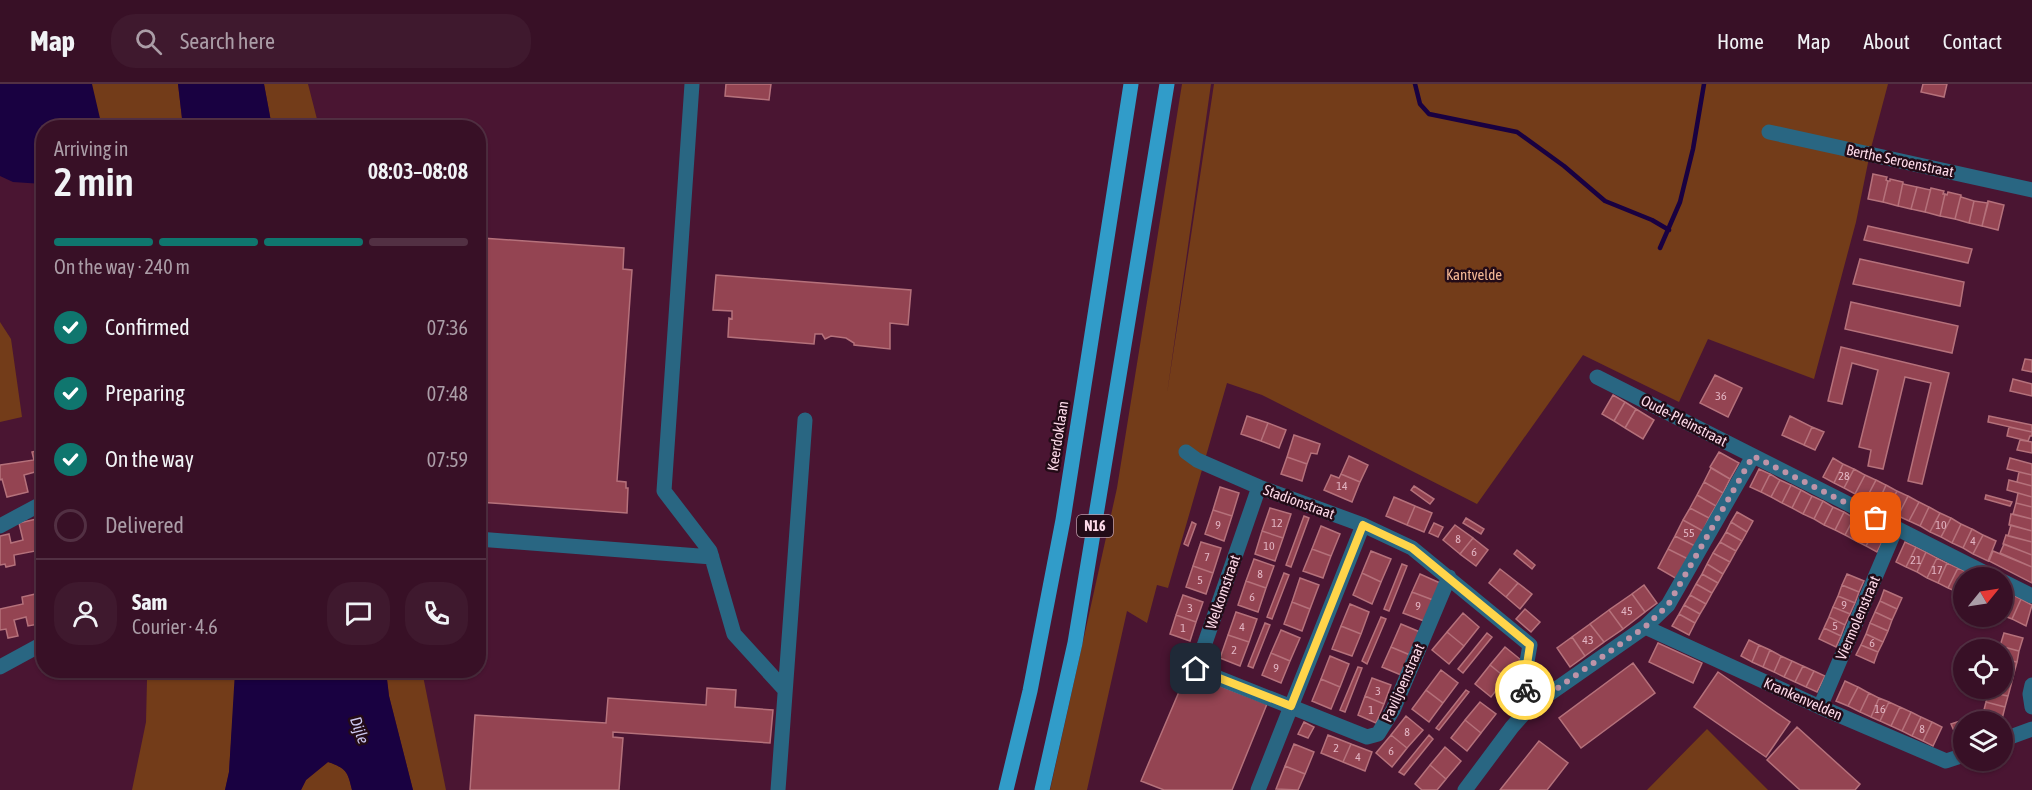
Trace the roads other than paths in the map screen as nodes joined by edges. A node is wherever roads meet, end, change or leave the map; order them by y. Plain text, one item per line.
1 (692, 84) edge
2 (1131, 84) edge
3 (1167, 84) edge
4 (1769, 132) dead end
5 (2032, 190) edge
6 (1598, 377) dead end
7 (805, 420) dead end
8 (1186, 452) dead end
9 (1753, 456) junction
10 (1259, 487) junction
11 (36, 506) edge
12 (8, 517) edge
13 (1363, 525) junction
14 (0, 526) edge
15 (1896, 528) junction
16 (486, 540) edge
17 (712, 557) junction
18 (1973, 567) edge
19 (1449, 577) junction
20 (2013, 586) edge
21 (2032, 596) edge
22 (1645, 627) junction
23 (36, 647) edge
24 (0, 667) edge
25 (2032, 685) edge
26 (785, 690) junction
27 (1291, 706) junction
28 (1820, 707) junction
29 (2032, 707) edge
30 (1529, 708) junction
31 (2032, 729) edge
32 (2013, 736) edge
33 (1953, 759) edge
34 (778, 790) edge
35 (1006, 790) edge
36 (1042, 790) edge
37 (1258, 790) edge
38 (1465, 790) edge

1 - 17 street
2 - 35 main road, Keerdoklaan / N16
3 - 36 main road, N16
4 - 5 street, Berthe Seroenstraat
6 - 9 street, Oude-Pleinstraat
7 - 26 street
8 - 10 street, Stadionstraat
9 - 15 street, Oude-Pleinstraat
9 - 22 street
10 - 13 street, Stadionstraat
10 - 27 street, Welkomstraat
11 - 12 street
12 - 14 street
13 - 19 street, Stadionstraat
13 - 27 street
15 - 18 street, Oude-Pleinstraat
15 - 28 street, Viermolenstraat
16 - 17 street
17 - 26 street
19 - 27 street, Paviljoenstraat
19 - 30 street, Stadionstraat
20 - 21 street
22 - 28 street, Krankenvelden
22 - 30 street
23 - 24 street
25 - 29 street
26 - 34 street
27 - 37 street
28 - 33 street, Krankenvelden
30 - 38 street
31 - 32 street

